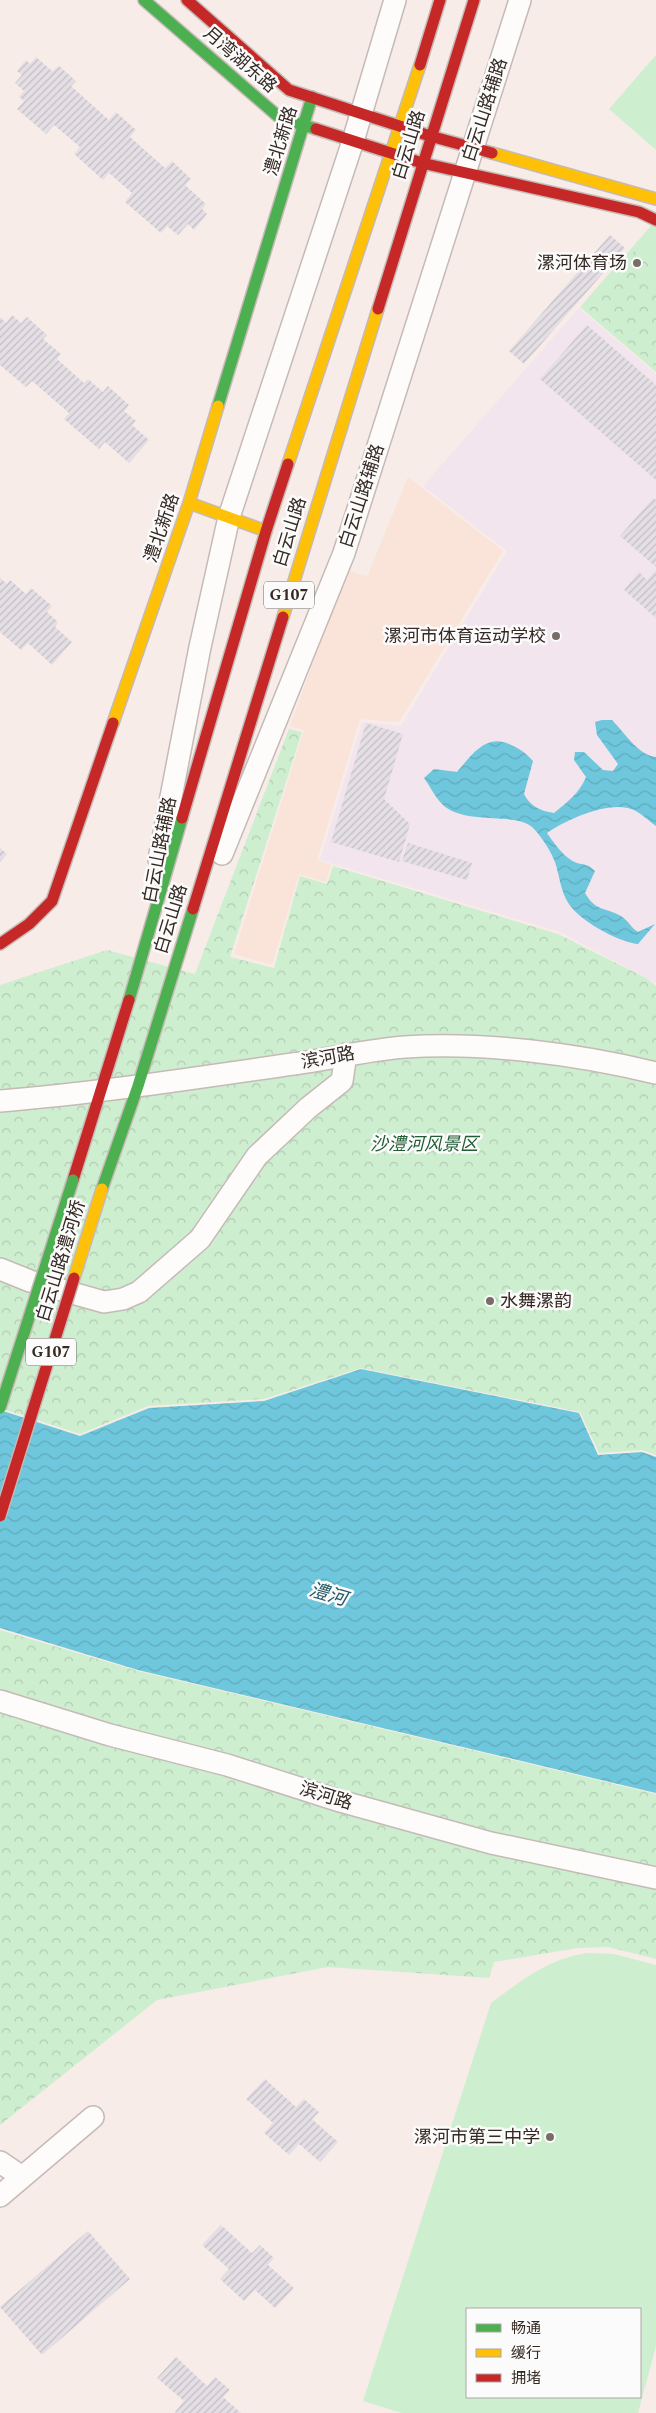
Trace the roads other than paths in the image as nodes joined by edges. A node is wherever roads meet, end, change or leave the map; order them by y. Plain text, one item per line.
1 (144, 0) edge
2 (187, 0) edge
3 (395, 0) edge
4 (440, 0) edge
5 (474, 0) edge
6 (520, 0) edge
7 (312, 97) junction
8 (361, 113) junction
9 (304, 125) junction
10 (400, 126) junction
11 (430, 136) junction
12 (353, 141) junction
13 (472, 148) junction
14 (392, 154) junction
15 (422, 163) junction
16 (465, 174) junction
17 (656, 199) edge
18 (656, 220) edge
19 (189, 503) junction
20 (229, 517) junction
21 (266, 531) junction
22 (0, 944) edge
23 (171, 979) junction
24 (135, 980) junction
25 (346, 1054) junction
26 (656, 1073) edge
27 (138, 1086) junction
28 (101, 1090) junction
29 (0, 1102) edge
30 (73, 1180) joint
31 (102, 1189) joint
32 (0, 1269) edge
33 (0, 1408) edge
34 (0, 1516) edge
35 (0, 1701) edge
36 (656, 1878) edge
37 (93, 2117) dead end
38 (0, 2162) edge
39 (22, 2177) junction
40 (0, 2196) edge

1 - 9 main road, 月湾湖东路
2 - 7 main road, 月湾湖东路
3 - 8 street, 白云山路辅路
4 - 10 main road, 白云山路 / G107
5 - 11 main road, 白云山路 / G107
6 - 13 street, 白云山路辅路
7 - 8 main road, 月湾湖东路
7 - 9 main road, 澧北新路
8 - 10 main road, 月湾湖东路
8 - 12 street, 白云山路辅路
9 - 12 main road, 月湾湖东路
9 - 19 main road, 澧北新路
10 - 11 main road, 月湾湖东路
10 - 14 main road, 白云山路 / G107
11 - 13 main road, 月湾湖东路
11 - 15 main road, 白云山路 / G107
12 - 14 main road, 月湾湖东路
12 - 20 street, 白云山路辅路
13 - 16 street, 白云山路辅路
13 - 17 main road, 月湾湖东路
14 - 15 main road, 月湾湖东路
14 - 21 main road, 白云山路 / G107
15 - 16 main road, 月湾湖东路
15 - 23 main road, 白云山路 / G107
16 - 18 main road, 月湾湖东路
16 - 23 street, 白云山路辅路
19 - 20 main road
19 - 22 main road, 澧北新路
20 - 21 main road
20 - 24 street, 白云山路辅路
21 - 24 main road, 白云山路 / G107
23 - 27 main road, 白云山路 / G107
24 - 28 main road, 白云山路 / G107
25 - 26 street, 滨河路
25 - 27 street, 滨河路
25 - 32 street
27 - 28 street, 滨河路
27 - 31 main road, 白云山路 / G107
28 - 29 street, 滨河路
28 - 30 main road, 白云山路 / G107
30 - 33 main road, 白云山路澧河桥 / G107, bridge
31 - 34 main road, 白云山路澧河桥 / G107, bridge
35 - 36 street, 滨河路
37 - 39 street
38 - 39 street
39 - 40 street

